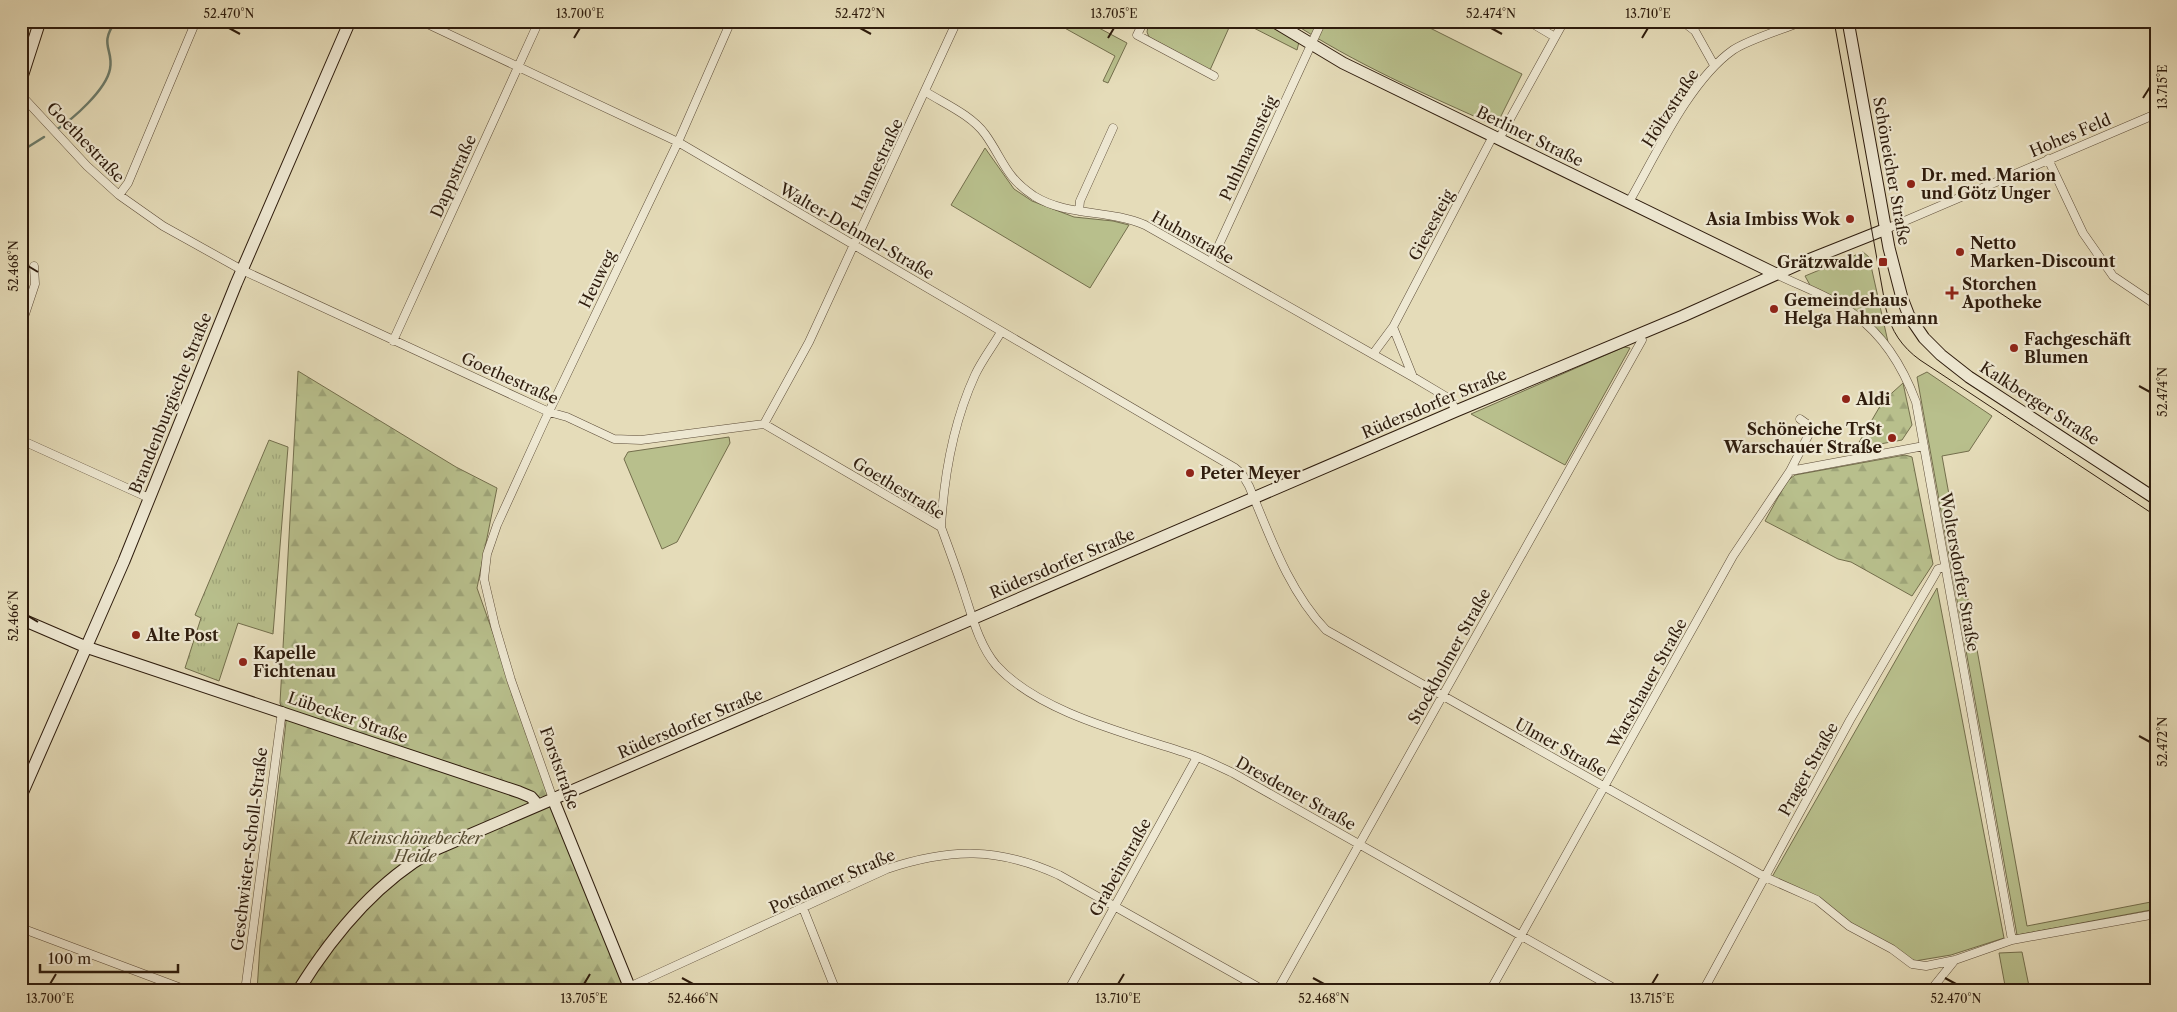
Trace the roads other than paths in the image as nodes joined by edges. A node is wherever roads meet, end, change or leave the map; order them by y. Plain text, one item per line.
1 (40, 21) edge
2 (196, 21) edge
3 (350, 21) edge
4 (421, 21) edge
5 (539, 21) edge
6 (730, 21) edge
7 (957, 21) edge
8 (1144, 21) edge
9 (1273, 21) edge
10 (1322, 21) edge
11 (1528, 21) edge
12 (1564, 21) edge
13 (1682, 21) edge
14 (1804, 21) edge
15 (1848, 21) edge
16 (1555, 37) junction
17 (1311, 45) junction
18 (1714, 65) junction
19 (518, 67) junction
20 (1214, 76) dead end
21 (21, 80) edge
22 (926, 92) junction
23 (21, 95) edge
24 (2156, 114) edge
25 (1112, 128) dead end
26 (1496, 137) junction
27 (678, 142) junction
28 (2048, 159) junction
29 (118, 195) junction
30 (1629, 202) junction
31 (1079, 211) junction
32 (1886, 229) junction
33 (855, 246) junction
34 (1211, 262) junction
35 (34, 266) dead end
36 (242, 270) junction
37 (1776, 274) junction
38 (2156, 293) edge
39 (2153, 304) edge
40 (1914, 324) joint
41 (21, 326) edge
42 (1393, 327) junction
43 (1001, 332) junction
44 (1639, 335) junction
45 (393, 341) junction
46 (1374, 354) junction
47 (1413, 377) junction
48 (1456, 411) junction
49 (549, 412) junction
50 (1800, 419) dead end
51 (764, 424) junction
52 (21, 440) edge
53 (1924, 446) junction
54 (1790, 471) junction
55 (149, 498) junction
56 (1254, 498) junction
57 (2156, 499) edge
58 (941, 528) junction
59 (488, 550) joint
60 (1945, 567) junction
61 (21, 619) edge
62 (974, 619) junction
63 (86, 647) junction
64 (1443, 696) junction
65 (282, 712) junction
66 (1197, 757) junction
67 (1605, 787) junction
68 (21, 796) edge
69 (553, 799) junction
70 (538, 805) junction
71 (1359, 845) junction
72 (1765, 877) junction
73 (1114, 905) junction
74 (803, 908) junction
75 (2156, 914) edge
76 (21, 928) edge
77 (1522, 935) junction
78 (2012, 940) junction
79 (1955, 960) junction
80 (630, 989) edge
81 (189, 991) edge
82 (245, 991) edge
83 (298, 991) edge
84 (836, 991) edge
85 (1068, 991) edge
86 (1265, 991) edge
87 (1277, 991) edge
88 (1490, 991) edge
89 (1619, 991) edge
90 (1703, 991) edge
91 (1930, 991) edge

1 - 21 street
2 - 29 street
3 - 36 street, Brandenburgische Straße
4 - 19 street, Walter-Dehmel-Straße
5 - 19 street, Dappstraße
6 - 27 street, Heuweg
7 - 22 street, Hannestraße
8 - 20 street
9 - 17 street, Berliner Straße
10 - 17 street, Puhlmannsteig
11 - 16 street
12 - 16 street, Giesesteig
13 - 18 street
14 - 18 street, Höltzstraße
15 - 32 street, Schöneicher Straße
16 - 26 street, Giesesteig
17 - 26 street, Berliner Straße
17 - 34 street, Puhlmannsteig
18 - 30 street, Höltzstraße
19 - 27 street, Walter-Dehmel-Straße
19 - 45 street, Dappstraße
22 - 31 street, Huhnstraße
22 - 33 street, Hannestraße
23 - 29 street, Goethestraße
24 - 28 street, Hohes Feld
25 - 31 street
26 - 30 street, Berliner Straße
26 - 42 street, Giesesteig
27 - 33 street, Walter-Dehmel-Straße
27 - 49 street, Heuweg
28 - 32 street, Hohes Feld
28 - 39 street
29 - 36 street, Goethestraße
30 - 37 street, Berliner Straße
31 - 34 street, Huhnstraße
32 - 37 street, Rüdersdorfer Straße
32 - 40 street, Schöneicher Straße
33 - 43 street, Walter-Dehmel-Straße
33 - 51 street, Hannestraße
34 - 46 street, Huhnstraße
35 - 41 street
36 - 45 street, Goethestraße
36 - 55 street, Brandenburgische Straße
37 - 44 street, Rüdersdorfer Straße
37 - 53 street, Woltersdorfer Straße
38 - 39 street
40 - 57 street, Kalkberger Straße
42 - 46 street, Giesesteig
42 - 47 street
43 - 56 street, Walter-Dehmel-Straße
43 - 58 street
44 - 48 street, Rüdersdorfer Straße
44 - 64 street, Stockholmer Straße
45 - 49 street, Goethestraße
46 - 47 street, Huhnstraße
47 - 48 street, Huhnstraße
48 - 56 street, Rüdersdorfer Straße
49 - 51 street, Goethestraße
49 - 59 street, Heuweg
50 - 54 street, Warschauer Straße
51 - 58 street, Goethestraße
52 - 55 street
53 - 54 street
53 - 60 street, Woltersdorfer Straße
54 - 67 street, Warschauer Straße
55 - 63 street, Brandenburgische Straße
56 - 62 street, Rüdersdorfer Straße
56 - 64 street, Ulmer Straße
58 - 62 street, Goethestraße
59 - 69 street, Forststraße
60 - 72 street, Prager Straße
60 - 78 street, Woltersdorfer Straße
61 - 63 street, Lübecker Straße
62 - 66 street, Dresdener Straße
62 - 69 street, Rüdersdorfer Straße
63 - 65 street, Lübecker Straße
63 - 68 street, Brandenburgische Straße
64 - 67 street, Ulmer Straße
64 - 71 street, Stockholmer Straße
65 - 70 street, Lübecker Straße
65 - 82 street, Geschwister-Scholl-Straße
66 - 71 street, Dresdener Straße
66 - 73 street, Grabeinstraße
67 - 72 street, Ulmer Straße
67 - 77 street, Warschauer Straße
69 - 70 street, Rüdersdorfer Straße
69 - 80 street, Forststraße
70 - 83 street, Rüdersdorfer Straße
71 - 77 street, Dresdener Straße
71 - 87 street, Stockholmer Straße
72 - 79 street, Ulmer Straße
72 - 90 street, Prager Straße
73 - 74 street, Potsdamer Straße
73 - 85 street, Grabeinstraße
73 - 86 street, Potsdamer Straße
74 - 80 street, Potsdamer Straße
74 - 84 street
75 - 78 street
76 - 81 street
77 - 88 street, Warschauer Straße
77 - 89 street, Dresdener Straße
78 - 79 street
79 - 91 street

